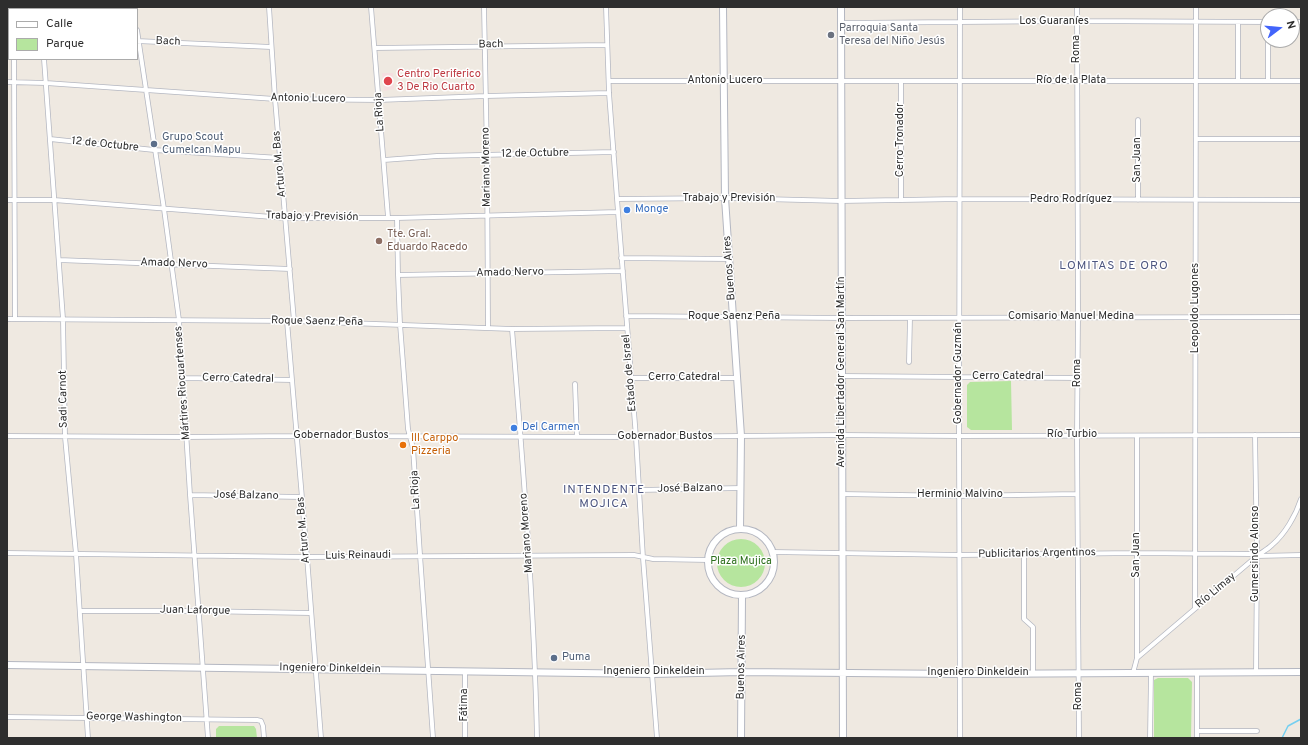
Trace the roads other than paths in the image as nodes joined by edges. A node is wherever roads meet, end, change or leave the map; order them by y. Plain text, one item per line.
1 (269, 7) edge
2 (372, 7) edge
3 (484, 7) edge
4 (606, 7) edge
5 (724, 7) edge
6 (841, 7) edge
7 (960, 7) edge
8 (1077, 7) edge
9 (1196, 7) edge
10 (1077, 21) junction
11 (1196, 22) junction
12 (1238, 22) junction
13 (1260, 22) edge
14 (840, 23) junction
15 (960, 23) junction
16 (138, 41) edge
17 (607, 44) junction
18 (484, 45) junction
19 (271, 47) junction
20 (375, 48) junction
21 (1268, 48) edge
22 (14, 60) edge
23 (44, 60) edge
24 (610, 81) junction
25 (841, 81) junction
26 (901, 81) junction
27 (960, 81) junction
28 (1077, 81) junction
29 (1196, 81) junction
30 (1238, 81) junction
31 (1268, 81) junction
32 (1301, 81) edge
33 (7, 82) edge
34 (14, 82) junction
35 (725, 82) junction
36 (46, 83) junction
37 (146, 90) junction
38 (609, 93) junction
39 (486, 96) junction
40 (275, 99) junction
41 (379, 100) junction
42 (1138, 120) dead end
43 (50, 139) junction
44 (1196, 139) junction
45 (1301, 139) edge
46 (154, 150) junction
47 (614, 152) junction
48 (487, 155) junction
49 (280, 158) junction
50 (384, 160) junction
51 (725, 198) junction
52 (617, 199) junction
53 (900, 199) junction
54 (960, 199) junction
55 (7, 200) edge
56 (15, 200) junction
57 (54, 200) junction
58 (1078, 200) junction
59 (1138, 200) junction
60 (1196, 200) junction
61 (1301, 200) edge
62 (840, 201) junction
63 (164, 209) junction
64 (618, 212) junction
65 (487, 216) junction
66 (388, 217) junction
67 (285, 218) junction
68 (397, 218) junction
69 (621, 258) junction
70 (729, 259) junction
71 (59, 260) junction
72 (172, 264) junction
73 (290, 269) junction
74 (622, 271) junction
75 (487, 274) junction
76 (398, 275) junction
77 (626, 316) junction
78 (733, 316) junction
79 (1078, 317) junction
80 (1196, 317) junction
81 (1301, 317) edge
82 (841, 318) junction
83 (910, 318) junction
84 (959, 318) junction
85 (7, 319) edge
86 (15, 319) junction
87 (63, 319) junction
88 (179, 320) junction
89 (287, 321) junction
90 (294, 321) junction
91 (400, 324) junction
92 (488, 327) junction
93 (626, 328) junction
94 (512, 329) junction
95 (909, 362) dead end
96 (842, 376) junction
97 (960, 377) junction
98 (184, 378) junction
99 (632, 378) junction
100 (737, 378) junction
101 (1078, 378) junction
102 (292, 380) junction
103 (574, 384) dead end
104 (842, 435) junction
105 (1077, 435) junction
106 (1255, 435) junction
107 (1301, 435) edge
108 (7, 436) edge
109 (296, 436) junction
110 (521, 436) junction
111 (741, 436) junction
112 (959, 436) junction
113 (1137, 436) junction
114 (1196, 436) junction
115 (65, 437) junction
116 (409, 437) junction
117 (577, 437) junction
118 (636, 437) junction
119 (186, 438) junction
120 (741, 488) junction
121 (640, 490) junction
122 (190, 494) junction
123 (842, 494) junction
124 (1077, 494) junction
125 (959, 496) junction
126 (301, 497) junction
127 (1301, 499) edge
128 (740, 529) junction
129 (773, 552) junction
130 (842, 552) junction
131 (1078, 553) junction
132 (1137, 553) junction
133 (7, 554) edge
134 (76, 554) junction
135 (1024, 554) junction
136 (1195, 554) junction
137 (195, 555) junction
138 (420, 555) junction
139 (960, 555) junction
140 (1301, 555) edge
141 (528, 556) junction
142 (1257, 556) junction
143 (307, 557) junction
144 (643, 558) junction
145 (708, 560) junction
146 (742, 596) junction
147 (1195, 608) junction
148 (80, 611) junction
149 (198, 611) junction
150 (310, 613) junction
151 (1137, 658) junction
152 (7, 665) edge
153 (84, 667) junction
154 (204, 667) junction
155 (315, 668) junction
156 (428, 671) junction
157 (465, 671) junction
158 (535, 671) junction
159 (741, 672) junction
160 (1301, 672) edge
161 (842, 673) junction
162 (1033, 673) junction
163 (1079, 673) junction
164 (1133, 673) junction
165 (1150, 673) junction
166 (1197, 673) junction
167 (1256, 673) junction
168 (653, 674) junction
169 (960, 674) junction
170 (7, 717) edge
171 (87, 718) junction
172 (207, 719) junction
173 (1197, 731) junction
174 (1257, 731) dead end
175 (88, 738) edge
176 (208, 738) edge
177 (264, 738) edge
178 (321, 738) edge
179 (433, 738) edge
180 (465, 738) edge
181 (537, 738) edge
182 (657, 738) edge
183 (741, 738) edge
184 (842, 738) edge
185 (960, 738) edge
186 (1079, 738) edge
187 (1150, 738) edge
188 (1197, 738) edge

1 - 19 street, Arturo M. Bas
2 - 20 street, La Rioja
3 - 18 street, Mariano Moreno
4 - 17 street, Estado de Israel
5 - 35 main road, Buenos Aires
6 - 14 main road, Avenida Libertador General San Martín
7 - 15 street, Gobernador Guzmán
8 - 10 street, Roma
9 - 11 street, Leopoldo Lugones
10 - 11 street, Los Guaraníes
10 - 15 street, Los Guaraníes
10 - 28 street, Roma
11 - 12 street, Los Guaraníes
11 - 29 street, Leopoldo Lugones
12 - 13 street, Los Guaraníes
12 - 30 street
14 - 15 street, Los Guaraníes
14 - 25 main road, Avenida Libertador General San Martín
15 - 27 street, Gobernador Guzmán
16 - 19 street, Bach
16 - 37 street, Mártires Riocuartenses
17 - 18 street, Bach
17 - 24 street, Estado de Israel
18 - 20 street, Bach
18 - 39 street, Mariano Moreno
19 - 40 street, Arturo M. Bas
20 - 41 street, La Rioja
21 - 31 street
22 - 34 street
23 - 36 street, Sadi Carnot
24 - 35 street, Antonio Lucero
24 - 38 street, Estado de Israel
25 - 26 street, Río de la Plata
25 - 35 street, Antonio Lucero
25 - 62 main road, Avenida Libertador General San Martín
26 - 27 street, Río de la Plata
26 - 53 street, Cerro Tronador
27 - 28 street, Río de la Plata
27 - 54 street, Gobernador Guzmán
28 - 29 street, Río de la Plata
28 - 58 street, Roma
29 - 30 street, Río de la Plata
29 - 44 street, Leopoldo Lugones
30 - 31 street, Río de la Plata
31 - 32 street, Río de la Plata
33 - 34 street, Antonio Lucero
34 - 36 street, Antonio Lucero
34 - 56 street
35 - 51 main road, Buenos Aires
36 - 37 street, Antonio Lucero
36 - 43 street, Sadi Carnot
37 - 40 street, Antonio Lucero
37 - 46 street, Mártires Riocuartenses
38 - 39 street, Antonio Lucero
38 - 47 street, Estado de Israel
39 - 41 street, Antonio Lucero
39 - 48 street, Mariano Moreno
40 - 41 street, Antonio Lucero
40 - 49 street, Arturo M. Bas
41 - 50 street, La Rioja
42 - 59 street, San Juan
43 - 46 street, 12 de Octubre
43 - 57 street, Sadi Carnot
44 - 45 street
44 - 60 street, Leopoldo Lugones
46 - 49 street, 12 de Octubre
46 - 63 street, Mártires Riocuartenses
47 - 48 street, 12 de Octubre
47 - 52 street, Estado de Israel
48 - 50 street, 12 de Octubre
48 - 65 street, Mariano Moreno
49 - 67 street, Arturo M. Bas
50 - 66 street, La Rioja
51 - 52 street, Trabajo y Previsión
51 - 62 street, Trabajo y Previsión
51 - 70 main road, Buenos Aires
52 - 64 street, Estado de Israel
53 - 54 street, Pedro Rodríguez
53 - 62 street, Pedro Rodríguez
54 - 58 street, Pedro Rodríguez
54 - 84 street, Gobernador Guzmán
55 - 56 street, Trabajo y Previsión
56 - 57 street, Trabajo y Previsión
56 - 86 street
57 - 63 street, Trabajo y Previsión
57 - 71 street, Sadi Carnot
58 - 59 street, Pedro Rodríguez
58 - 79 street, Roma
59 - 60 street, Pedro Rodríguez
60 - 61 street, Pedro Rodríguez
60 - 80 street, Leopoldo Lugones
62 - 82 main road, Avenida Libertador General San Martín
63 - 67 street, Trabajo y Previsión
63 - 72 street, Mártires Riocuartenses
64 - 65 street, Trabajo y Previsión
64 - 69 street, Estado de Israel
65 - 68 street, Trabajo y Previsión
65 - 75 street, Mariano Moreno
66 - 67 street, Trabajo y Previsión
66 - 68 street, Trabajo y Previsión
67 - 73 street, Arturo M. Bas
68 - 76 street, La Rioja
69 - 70 street
69 - 74 street, Estado de Israel
70 - 78 main road, Buenos Aires
71 - 72 street, Amado Nervo
71 - 87 street, Sadi Carnot
72 - 73 street, Amado Nervo
72 - 88 street, Mártires Riocuartenses
73 - 90 street, Arturo M. Bas
74 - 75 street, Amado Nervo
74 - 77 street, Estado de Israel
75 - 76 street, Amado Nervo
75 - 92 street, Mariano Moreno
76 - 91 street, La Rioja
77 - 78 street, Roque Saenz Peña
77 - 93 street, Estado de Israel
78 - 82 street, Roque Saenz Peña
78 - 100 main road, Buenos Aires
79 - 80 street, Comisario Manuel Medina
79 - 84 street, Comisario Manuel Medina
79 - 101 street, Roma
80 - 81 street, Comisario Manuel Medina
80 - 114 street, Leopoldo Lugones
82 - 83 street, Comisario Manuel Medina
82 - 96 main road, Avenida Libertador General San Martín
83 - 84 street, Comisario Manuel Medina
83 - 95 street
84 - 97 street, Gobernador Guzmán
85 - 86 street, Roque Saenz Peña
86 - 87 street, Roque Saenz Peña
87 - 88 street, Roque Saenz Peña
87 - 115 street, Sadi Carnot
88 - 89 street, Roque Saenz Peña
88 - 98 street, Mártires Riocuartenses
89 - 90 street, Roque Saenz Peña
89 - 102 street, Arturo M. Bas
90 - 91 street, Roque Saenz Peña
91 - 92 street, Roque Saenz Peña
91 - 116 street, La Rioja
92 - 94 street, Roque Saenz Peña
93 - 94 street, Roque Saenz Peña
93 - 99 street, Estado de Israel
94 - 110 street, Mariano Moreno
96 - 97 street, Cerro Catedral
96 - 104 main road, Avenida Libertador General San Martín
97 - 101 street, Cerro Catedral
97 - 112 street, Gobernador Guzmán
98 - 102 street, Cerro Catedral
98 - 119 street, Mártires Riocuartenses
99 - 100 street, Cerro Catedral
99 - 118 street, Estado de Israel
100 - 111 main road, Buenos Aires
101 - 105 street, Roma
102 - 109 street, Arturo M. Bas
103 - 117 street
104 - 111 street, Gobernador Bustos
104 - 112 street, Río Turbio
104 - 123 main road, Avenida Libertador General San Martín
105 - 112 street, Río Turbio
105 - 113 street, Río Turbio
105 - 124 street, Roma
106 - 107 street, Río Turbio
106 - 114 street, Río Turbio
106 - 142 street, Gumersindo Alonso
108 - 115 street, Gobernador Bustos
109 - 116 street, Gobernador Bustos
109 - 119 street, Gobernador Bustos
109 - 126 street, Arturo M. Bas
110 - 116 street, Gobernador Bustos
110 - 117 street, Gobernador Bustos
110 - 141 street, Mariano Moreno
111 - 118 street, Gobernador Bustos
111 - 120 main road, Buenos Aires
112 - 125 street, Gobernador Guzmán
113 - 114 street, Río Turbio
113 - 132 street, San Juan
114 - 136 street, Leopoldo Lugones
115 - 119 street, Gobernador Bustos
115 - 134 street, Sadi Carnot
116 - 138 street, La Rioja
117 - 118 street, Gobernador Bustos
118 - 121 street, Estado de Israel
119 - 122 street, Mártires Riocuartenses
120 - 121 street, José Balzano
120 - 128 main road, Buenos Aires
121 - 144 street, Estado de Israel
122 - 126 street, José Balzano
122 - 137 street, Mártires Riocuartenses
123 - 125 street, Herminio Malvino
123 - 130 main road, Avenida Libertador General San Martín
124 - 125 street, Herminio Malvino
124 - 131 street, Roma
125 - 139 street, Gobernador Guzmán
126 - 143 street, Arturo M. Bas
127 - 142 street, Río Limay
128 - 129 main road
128 - 145 main road
129 - 130 street, Publicitarios Argentinos
129 - 146 main road
130 - 139 street, Publicitarios Argentinos
130 - 161 main road, Avenida Libertador General San Martín
131 - 132 street, Publicitarios Argentinos
131 - 135 street, Publicitarios Argentinos
131 - 163 street, Roma
132 - 136 street, Publicitarios Argentinos
132 - 151 street, San Juan
133 - 134 street, Luis Reinaudi
134 - 137 street, Luis Reinaudi
134 - 148 street, Sadi Carnot
135 - 139 street, Publicitarios Argentinos
135 - 162 street
136 - 142 street, Publicitarios Argentinos
136 - 147 street, Leopoldo Lugones
137 - 143 street, Luis Reinaudi
137 - 149 street, Mártires Riocuartenses
138 - 141 street, Luis Reinaudi
138 - 143 street, Luis Reinaudi
138 - 156 street, La Rioja
139 - 169 street, Gobernador Guzmán
140 - 142 street, Publicitarios Argentinos
141 - 144 street, Luis Reinaudi
141 - 158 street, Mariano Moreno
142 - 147 street, Río Limay
142 - 167 street, Gumersindo Alonso
143 - 150 street, Arturo M. Bas
144 - 145 street, Luis Reinaudi
144 - 168 street, Estado de Israel
145 - 146 main road
146 - 159 main road, Buenos Aires
147 - 151 street, Río Limay
148 - 149 street, Juan Laforgue
148 - 153 street, Sadi Carnot
149 - 150 street, Juan Laforgue
149 - 154 street, Mártires Riocuartenses
150 - 155 street, Arturo M. Bas
151 - 164 street, San Juan
152 - 153 main road, Ingeniero Dinkeldein
153 - 154 main road, Ingeniero Dinkeldein
153 - 171 street, Sadi Carnot
154 - 155 main road, Ingeniero Dinkeldein
154 - 172 street, Mártires Riocuartenses
155 - 156 main road, Ingeniero Dinkeldein
155 - 178 street, Arturo M. Bas
156 - 157 main road, Ingeniero Dinkeldein
156 - 179 street, La Rioja
157 - 158 main road, Ingeniero Dinkeldein
157 - 180 street, Fátima
158 - 168 main road, Ingeniero Dinkeldein
158 - 181 street, Mariano Moreno
159 - 161 main road, Ingeniero Dinkeldein
159 - 168 main road, Ingeniero Dinkeldein
159 - 183 main road, Buenos Aires
160 - 167 main road, Ingeniero Dinkeldein
161 - 169 main road, Ingeniero Dinkeldein
161 - 184 main road, Avenida Libertador General San Martín
162 - 163 main road, Ingeniero Dinkeldein
162 - 169 main road, Ingeniero Dinkeldein
163 - 164 main road, Ingeniero Dinkeldein
163 - 186 street, Roma
164 - 165 main road, Ingeniero Dinkeldein
165 - 166 main road, Ingeniero Dinkeldein
165 - 187 street
166 - 167 main road, Ingeniero Dinkeldein
166 - 173 street
168 - 182 street, Estado de Israel
169 - 185 street, Gobernador Guzmán
170 - 171 street, George Washington
171 - 172 street, George Washington
171 - 175 street, Sadi Carnot
172 - 176 street, Mártires Riocuartenses
172 - 177 street, George Washington
173 - 174 street
173 - 188 street

